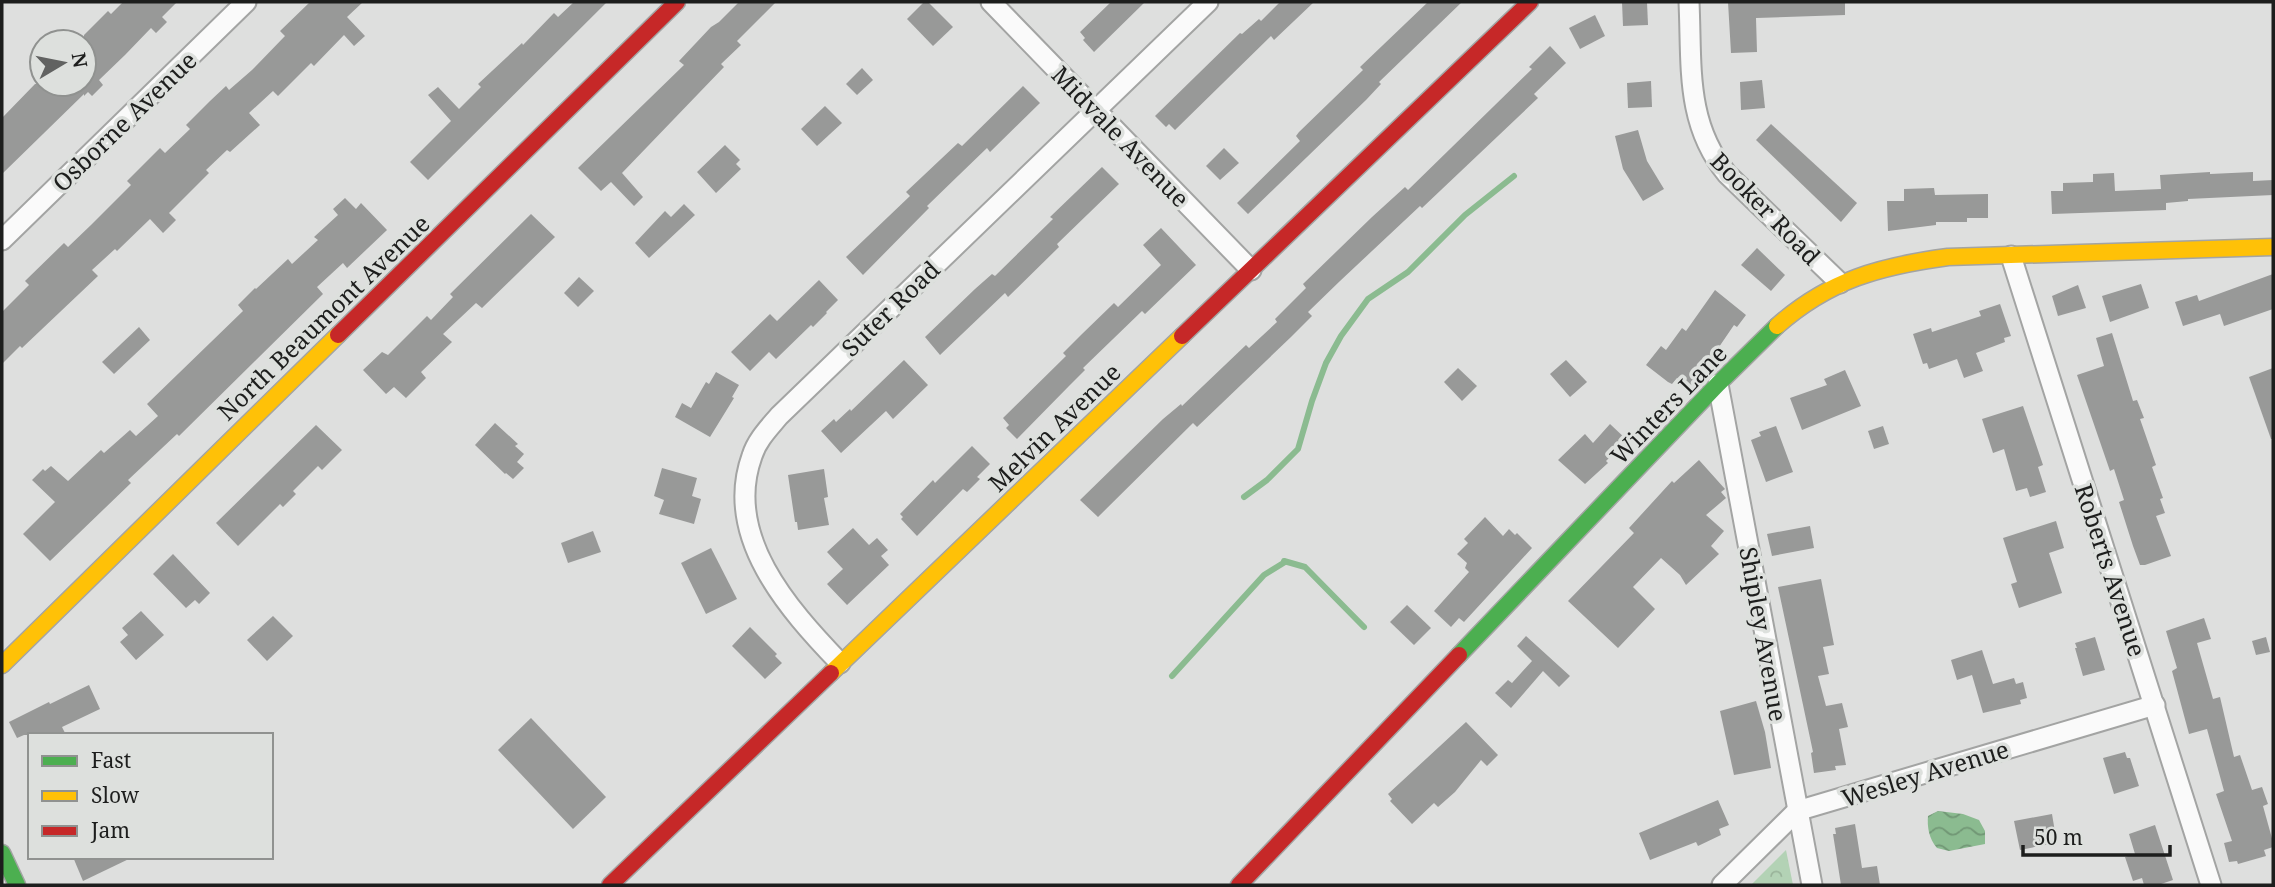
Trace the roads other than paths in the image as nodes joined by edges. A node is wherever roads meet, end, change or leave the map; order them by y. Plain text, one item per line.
1 (246, 2) edge
2 (991, 2) edge
3 (1208, 2) edge
4 (1530, 2) edge
5 (1689, 2) edge
6 (667, 5) edge
7 (1096, 110) junction
8 (2, 240) edge
9 (2273, 247) edge
10 (2011, 256) junction
11 (1251, 270) junction
12 (1840, 283) junction
13 (1718, 383) junction
14 (840, 663) junction
15 (2, 665) edge
16 (2155, 705) junction
17 (1797, 811) junction
18 (2, 853) edge
19 (17, 885) edge
20 (610, 885) edge
21 (1238, 885) edge
22 (1722, 885) edge
23 (1812, 885) edge
24 (2211, 885) edge

1 - 8 street, Osborne Avenue
2 - 7 street, Midvale Avenue
3 - 7 street, Suter Road
4 - 11 street, Melvin Avenue
5 - 12 street, Booker Road
6 - 15 street, North Beaumont Avenue
7 - 11 street, Midvale Avenue
7 - 14 street, Suter Road
9 - 10 street, Winters Lane
10 - 12 street, Winters Lane
10 - 16 street, Roberts Avenue
11 - 14 street, Melvin Avenue
12 - 13 street, Winters Lane
13 - 17 street, Shipley Avenue
13 - 21 street, Winters Lane
14 - 20 street, Melvin Avenue
16 - 17 street, Wesley Avenue
16 - 24 street, Roberts Avenue
17 - 22 street, Wesley Avenue
17 - 23 street, Shipley Avenue
18 - 19 street

